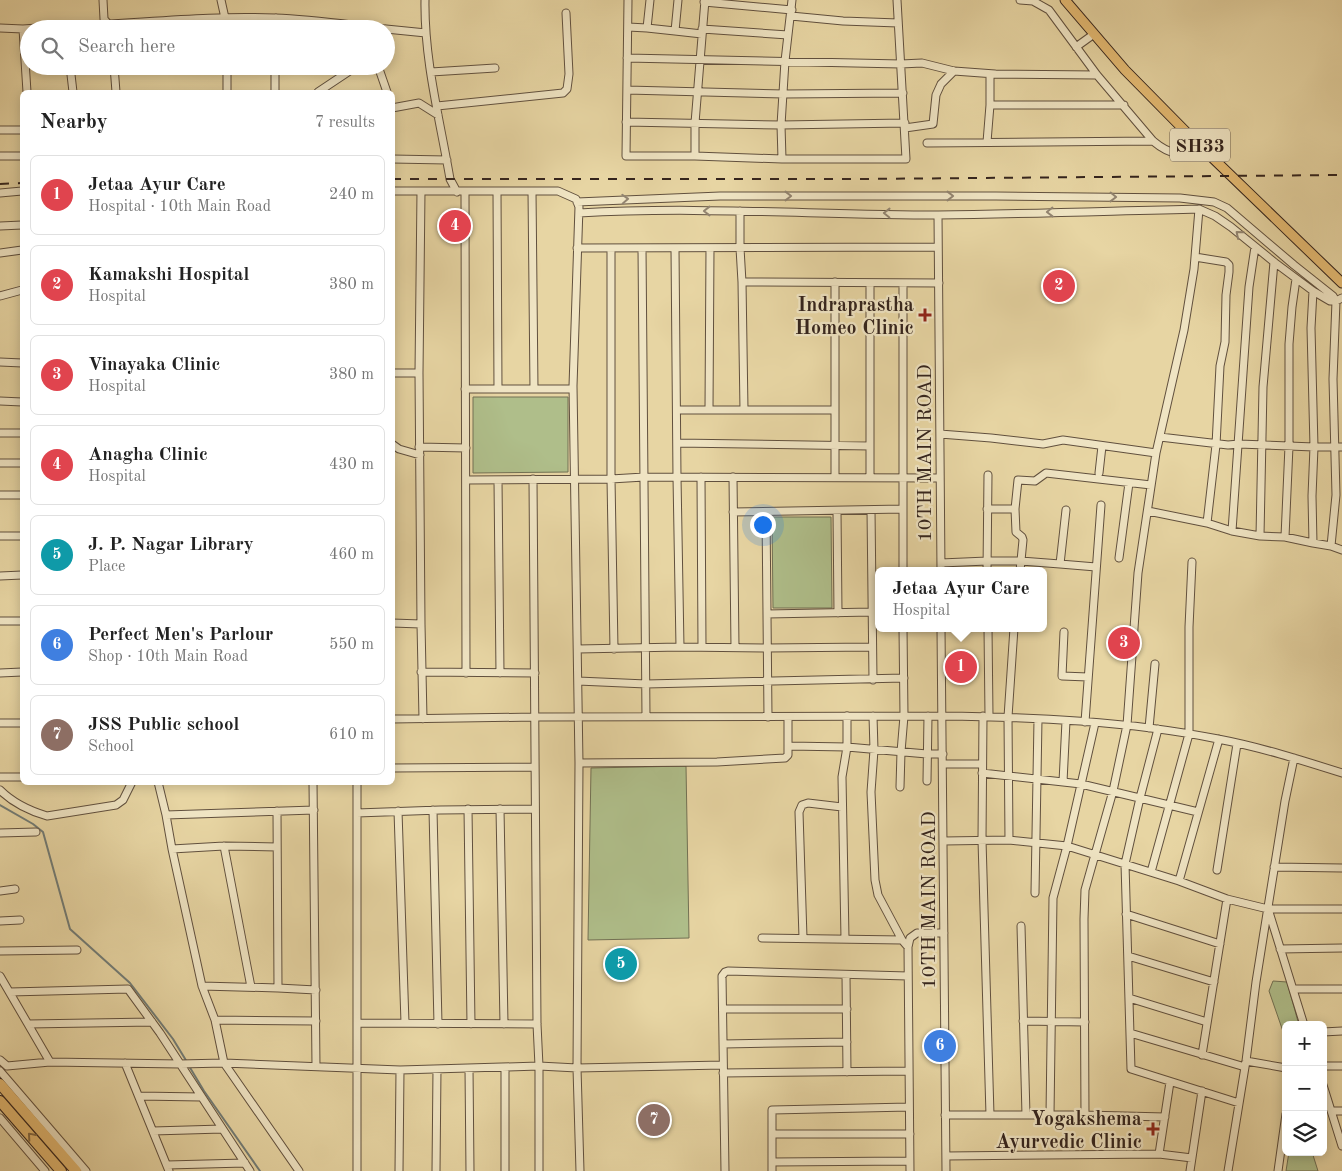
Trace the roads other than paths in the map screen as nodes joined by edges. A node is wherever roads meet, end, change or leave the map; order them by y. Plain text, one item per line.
1 (103, 0) edge
2 (220, 0) edge
3 (423, 0) edge
4 (628, 0) edge
5 (650, 0) edge
6 (678, 0) edge
7 (792, 0) edge
8 (896, 0) edge
9 (1020, 0) edge
10 (1065, 0) edge
11 (704, 1) edge
12 (566, 12) dead end
13 (791, 13) junction
14 (225, 18) junction
15 (276, 18) joint
16 (105, 20) edge
17 (206, 20) edge
18 (296, 20) edge
19 (898, 23) junction
20 (628, 27) junction
21 (0, 28) edge
22 (20, 28) edge
23 (647, 28) junction
24 (395, 30) edge
25 (675, 31) junction
26 (702, 31) junction
27 (426, 33) junction
28 (1094, 34) junction
29 (788, 35) junction
30 (1076, 47) junction
31 (627, 58) junction
32 (700, 59) junction
33 (785, 61) junction
34 (901, 64) junction
35 (495, 68) dead end
36 (954, 71) junction
37 (431, 72) junction
38 (994, 74) junction
39 (1098, 74) junction
40 (26, 75) edge
41 (71, 75) edge
42 (115, 75) edge
43 (227, 75) edge
44 (276, 75) edge
45 (344, 75) edge
46 (381, 75) edge
47 (27, 90) edge
48 (73, 90) edge
49 (116, 90) edge
50 (228, 90) edge
51 (275, 90) edge
52 (321, 90) edge
53 (386, 90) edge
54 (627, 90) junction
55 (698, 92) junction
56 (903, 93) junction
57 (784, 94) junction
58 (990, 105) junction
59 (437, 106) junction
60 (1124, 106) junction
61 (395, 107) edge
62 (438, 115) junction
63 (626, 122) junction
64 (695, 123) junction
65 (781, 125) junction
66 (905, 125) junction
67 (0, 130) edge
68 (20, 130) edge
69 (1153, 141) junction
70 (987, 142) junction
71 (927, 143) dead end
72 (1206, 151) junction
73 (0, 156) edge
74 (20, 156) edge
75 (695, 156) junction
76 (395, 159) edge
77 (782, 159) junction
78 (446, 160) junction
79 (20, 191) edge
80 (395, 191) edge
81 (421, 191) junction
82 (497, 191) junction
83 (532, 191) junction
84 (456, 192) junction
85 (465, 192) junction
86 (0, 193) edge
87 (577, 202) junction
88 (1199, 209) junction
89 (740, 210) junction
90 (579, 213) junction
91 (938, 214) junction
92 (20, 225) edge
93 (0, 226) edge
94 (938, 247) junction
95 (1255, 247) junction
96 (577, 248) junction
97 (610, 248) junction
98 (642, 248) junction
99 (675, 248) junction
100 (710, 248) junction
101 (740, 248) junction
102 (20, 250) edge
103 (0, 253) edge
104 (1195, 257) junction
105 (1274, 262) junction
106 (1296, 278) junction
107 (742, 282) junction
108 (835, 282) junction
109 (870, 283) junction
110 (903, 283) junction
111 (939, 284) junction
112 (1342, 284) edge
113 (20, 291) edge
114 (1313, 291) junction
115 (0, 296) edge
116 (1339, 300) edge
117 (0, 362) edge
118 (20, 363) edge
119 (419, 373) junction
120 (395, 374) edge
121 (465, 389) junction
122 (498, 389) junction
123 (534, 389) junction
124 (573, 390) junction
125 (0, 401) edge
126 (20, 402) edge
127 (677, 410) junction
128 (709, 410) junction
129 (744, 410) junction
130 (835, 410) junction
131 (0, 433) edge
132 (20, 433) edge
133 (940, 434) junction
134 (1160, 437) junction
135 (677, 443) junction
136 (1216, 444) junction
137 (1239, 444) junction
138 (835, 445) junction
139 (1262, 445) junction
140 (395, 446) edge
141 (870, 446) junction
142 (1102, 446) junction
143 (1289, 446) junction
144 (1314, 447) junction
145 (1338, 447) edge
146 (466, 448) junction
147 (420, 451) junction
148 (1156, 453) junction
149 (0, 463) edge
150 (20, 463) edge
151 (1099, 473) dead end
152 (988, 475) dead end
153 (644, 477) junction
154 (677, 477) junction
155 (701, 477) junction
156 (733, 477) junction
157 (835, 477) junction
158 (870, 478) junction
159 (903, 478) junction
160 (940, 478) junction
161 (533, 479) junction
162 (574, 479) junction
163 (611, 479) junction
164 (466, 480) junction
165 (498, 480) junction
166 (1128, 482) junction
167 (1151, 485) junction
168 (0, 495) edge
169 (20, 495) edge
170 (1101, 505) dead end
171 (903, 509) junction
172 (988, 509) junction
173 (1015, 509) junction
174 (871, 510) junction
175 (1066, 510) dead end
176 (1148, 510) junction
177 (837, 511) junction
178 (733, 512) junction
179 (766, 512) junction
180 (1207, 523) junction
181 (1232, 531) junction
182 (0, 536) edge
183 (20, 536) edge
184 (1260, 536) junction
185 (1285, 537) junction
186 (1313, 543) junction
187 (1331, 546) junction
188 (1342, 550) edge
189 (1119, 558) dead end
190 (987, 561) junction
191 (1021, 561) junction
192 (1192, 562) dead end
193 (1060, 564) junction
194 (1096, 566) junction
195 (903, 567) edge
196 (941, 567) edge
197 (987, 567) edge
198 (1020, 567) edge
199 (20, 575) edge
200 (0, 576) edge
201 (872, 612) junction
202 (838, 613) junction
203 (767, 614) junction
204 (0, 621) edge
205 (20, 621) edge
206 (395, 622) edge
207 (421, 624) junction
208 (903, 632) edge
209 (941, 632) edge
210 (988, 632) edge
211 (1014, 632) edge
212 (1064, 632) dead end
213 (680, 647) junction
214 (702, 647) junction
215 (734, 647) junction
216 (872, 647) junction
217 (646, 648) junction
218 (767, 648) junction
219 (578, 649) junction
220 (614, 649) junction
221 (1155, 664) dead end
222 (0, 672) edge
223 (20, 672) edge
224 (422, 672) junction
225 (466, 673) junction
226 (500, 673) junction
227 (534, 673) junction
228 (1088, 677) junction
229 (904, 678) junction
230 (872, 680) junction
231 (578, 681) junction
232 (768, 681) junction
233 (646, 684) junction
234 (847, 716) junction
235 (873, 716) junction
236 (904, 716) junction
237 (928, 716) junction
238 (942, 716) junction
239 (986, 716) junction
240 (534, 717) junction
241 (646, 717) junction
242 (768, 717) junction
243 (788, 717) junction
244 (1008, 717) junction
245 (579, 718) junction
246 (395, 719) edge
247 (423, 719) junction
248 (1038, 719) junction
249 (1066, 721) junction
250 (1085, 722) junction
251 (0, 723) edge
252 (20, 723) edge
253 (1095, 723) junction
254 (1127, 725) junction
255 (1149, 728) junction
256 (1158, 729) junction
257 (1189, 734) junction
258 (1219, 739) junction
259 (1237, 744) junction
260 (789, 746) junction
261 (847, 747) junction
262 (874, 750) junction
263 (901, 752) junction
264 (927, 754) junction
265 (943, 754) junction
266 (1294, 758) junction
267 (580, 763) junction
268 (943, 764) junction
269 (982, 764) junction
270 (535, 767) junction
271 (395, 768) edge
272 (982, 772) junction
273 (1342, 773) edge
274 (1008, 775) junction
275 (0, 777) edge
276 (20, 777) edge
277 (1037, 778) junction
278 (927, 781) dead end
279 (1063, 782) junction
280 (1081, 784) junction
281 (130, 785) edge
282 (159, 785) edge
283 (314, 785) edge
284 (357, 785) edge
285 (900, 787) dead end
286 (0, 790) edge
287 (1113, 791) junction
288 (1140, 798) junction
289 (1169, 806) junction
290 (842, 807) junction
291 (468, 809) junction
292 (500, 809) junction
293 (535, 809) junction
294 (314, 810) junction
295 (433, 810) junction
296 (398, 811) junction
297 (277, 812) junction
298 (1198, 812) junction
299 (357, 813) junction
300 (166, 814) junction
301 (36, 832) dead end
302 (0, 833) edge
303 (982, 840) junction
304 (1009, 840) junction
305 (944, 841) junction
306 (1035, 843) junction
307 (224, 846) junction
308 (1067, 846) junction
309 (277, 847) junction
310 (172, 849) junction
311 (1095, 855) junction
312 (1125, 864) junction
313 (1274, 867) junction
314 (1342, 868) edge
315 (1217, 870) dead end
316 (1151, 872) junction
317 (1180, 881) junction
318 (15, 889) dead end
319 (0, 891) edge
320 (1035, 893) dead end
321 (1227, 899) junction
322 (1268, 909) junction
323 (1342, 910) edge
324 (1126, 914) junction
325 (20, 920) dead end
326 (0, 921) edge
327 (1021, 926) dead end
328 (944, 933) junction
329 (762, 938) dead end
330 (804, 938) junction
331 (845, 939) junction
332 (902, 940) junction
333 (1220, 944) junction
334 (908, 947) junction
335 (1342, 948) edge
336 (1280, 949) junction
337 (77, 950) dead end
338 (0, 951) edge
339 (1128, 956) junction
340 (846, 975) junction
341 (0, 976) edge
342 (908, 976) junction
343 (1214, 982) junction
344 (202, 986) junction
345 (251, 987) junction
346 (278, 988) junction
347 (1293, 989) junction
348 (1342, 989) edge
349 (316, 990) junction
350 (10, 992) junction
351 (1129, 998) junction
352 (723, 1009) junction
353 (846, 1009) junction
354 (215, 1020) junction
355 (316, 1021) junction
356 (1303, 1021) edge
357 (152, 1022) junction
358 (1023, 1022) junction
359 (1051, 1022) junction
360 (1085, 1022) junction
361 (1207, 1022) junction
362 (358, 1023) junction
363 (28, 1024) junction
364 (405, 1024) junction
365 (438, 1024) junction
366 (471, 1024) junction
367 (504, 1024) junction
368 (537, 1024) junction
369 (1342, 1031) edge
370 (1327, 1032) edge
371 (1130, 1033) junction
372 (847, 1042) junction
373 (723, 1044) junction
374 (1202, 1055) junction
375 (0, 1060) edge
376 (50, 1062) junction
377 (125, 1063) junction
378 (224, 1063) junction
379 (181, 1064) junction
380 (1246, 1064) junction
381 (316, 1066) junction
382 (539, 1066) junction
383 (1327, 1066) edge
384 (1342, 1066) edge
385 (505, 1067) junction
386 (358, 1068) junction
387 (470, 1068) junction
388 (577, 1068) junction
389 (1282, 1068) edge
390 (436, 1069) junction
391 (723, 1069) junction
392 (400, 1070) junction
393 (0, 1071) edge
394 (908, 1071) junction
395 (847, 1072) junction
396 (1170, 1082) junction
397 (0, 1084) edge
398 (1202, 1092) junction
399 (139, 1096) junction
400 (202, 1097) junction
401 (1327, 1097) edge
402 (0, 1101) edge
403 (1239, 1103) junction
404 (909, 1107) junction
405 (1332, 1111) junction
406 (1342, 1111) edge
407 (945, 1115) junction
408 (990, 1115) junction
409 (1026, 1115) junction
410 (1050, 1115) junction
411 (1085, 1115) junction
412 (1165, 1117) junction
413 (0, 1118) edge
414 (222, 1129) junction
415 (153, 1131) junction
416 (772, 1134) junction
417 (910, 1134) junction
418 (1282, 1142) edge
419 (1342, 1146) edge
420 (1159, 1154) junction
421 (946, 1156) junction
422 (1192, 1158) junction
423 (910, 1161) junction
424 (772, 1162) junction
425 (245, 1163) junction
426 (168, 1168) edge
427 (45, 1171) edge
428 (61, 1171) edge
429 (76, 1171) edge
430 (86, 1171) edge
431 (250, 1171) edge
432 (299, 1171) edge
433 (357, 1171) edge
434 (399, 1171) edge
435 (436, 1171) edge
436 (470, 1171) edge
437 (505, 1171) edge
438 (539, 1171) edge
439 (580, 1171) edge
440 (725, 1171) edge
441 (772, 1171) edge
442 (910, 1171) edge
443 (946, 1171) edge
444 (1190, 1171) edge
445 (1228, 1171) edge
446 (1278, 1171) edge

1 - 16 street
2 - 14 street
3 - 27 street
4 - 20 street
5 - 23 street
6 - 25 street
7 - 13 street
8 - 19 street
9 - 30 street
10 - 28 main road, SH33
11 - 13 street
11 - 26 street
12 - 59 street
13 - 19 street
13 - 29 street
14 - 15 street
14 - 17 street
15 - 18 street
19 - 34 street
20 - 23 street
20 - 31 street
21 - 22 street
23 - 25 street
24 - 27 street
25 - 26 street
26 - 29 street
26 - 32 street
27 - 37 street
28 - 30 street
28 - 72 main road, SH33
29 - 33 street
30 - 39 street
31 - 32 street
31 - 54 street
32 - 33 street
32 - 55 street
33 - 34 street
33 - 57 street
34 - 36 street
34 - 56 street
35 - 37 street
36 - 38 street
36 - 66 street
37 - 59 street
38 - 39 street
38 - 58 street
39 - 60 street
40 - 47 street
41 - 48 street
42 - 49 street
43 - 50 street
44 - 51 street
45 - 52 street
46 - 53 street
54 - 55 street
54 - 63 street
55 - 57 street
55 - 64 street
56 - 57 street
56 - 66 street
57 - 65 street
58 - 60 street
58 - 70 street
59 - 62 street
60 - 69 street
61 - 62 street
62 - 78 street
63 - 64 street
63 - 75 street
64 - 65 street
64 - 75 street
65 - 66 street
65 - 77 street
66 - 77 street
67 - 68 street
69 - 70 street
69 - 72 street
70 - 71 street
72 - 112 main road, SH33
73 - 74 street
75 - 77 street
76 - 78 street
78 - 84 street
79 - 86 street
80 - 81 street
81 - 84 street
81 - 119 street
82 - 83 street
82 - 85 street
82 - 122 street
83 - 87 street
83 - 123 street
84 - 85 street
85 - 121 street
87 - 90 street
87 -> 116 street
88 -> 91 street
95 -> 88 street
88 - 104 street
89 -> 90 street
91 -> 89 street
89 - 101 street
90 - 96 street
91 - 94 street, 10TH MAIN ROAD
92 - 93 street
94 - 101 street
94 - 111 street, 10TH MAIN ROAD
95 - 105 street
95 - 137 street
96 - 97 street
96 - 124 street
97 - 98 street
97 - 163 street
98 - 99 street
98 - 153 street
99 - 100 street
99 - 127 street
100 - 101 street
100 - 128 street
101 - 107 street
102 - 103 street
104 - 134 street
104 - 136 street
105 - 106 street
105 - 139 street
106 - 114 street
106 - 143 street
107 - 108 street
107 - 129 street
108 - 109 street
108 - 130 street
109 - 110 street
109 - 141 street
110 - 111 street
110 - 159 street
111 - 133 street, 10TH MAIN ROAD
113 - 115 street
114 - 116 street
114 - 144 street
116 - 145 street
117 - 118 street
119 - 120 street
119 - 147 street
121 - 122 street
121 - 146 street
122 - 123 street
123 - 124 street
124 - 162 street
125 - 126 street
127 - 128 street
127 - 135 street
128 - 129 street
129 - 130 street
130 - 138 street
131 - 132 street
133 - 142 street
133 - 160 street, 10TH MAIN ROAD
134 - 136 street
134 - 148 street
135 - 138 street
135 - 154 street
136 - 137 street
136 - 180 street
137 - 139 street
137 - 181 street
138 - 141 street
138 - 157 street
139 - 143 street
139 - 184 street
140 - 147 street
141 - 158 street
142 - 148 street
142 - 151 street
143 - 144 street
143 - 185 street
144 - 145 street
144 - 186 street
145 - 187 street
146 - 147 street
146 - 164 street
147 - 207 street
148 - 167 street
149 - 150 street
152 - 172 street
153 - 154 street
153 - 163 street
153 - 217 street
154 - 155 street
154 - 213 street
155 - 156 street
155 - 214 street
156 - 157 street
156 - 178 street
157 - 158 street
158 - 159 street
159 - 160 street
159 - 171 street
160 - 196 street, 10TH MAIN ROAD
161 - 162 street
161 - 165 street
161 - 227 street
162 - 163 street
162 - 219 street
163 - 220 street
164 - 165 street
164 - 225 street
165 - 226 street
166 - 167 street
166 - 173 street
166 - 189 street
167 - 176 street
168 - 169 street
170 - 194 street
171 - 174 street
171 - 195 street
172 - 173 street
172 - 190 street
173 - 191 street
174 - 177 street
174 - 201 street
175 - 193 street
176 - 180 street
176 - 254 street
177 - 179 street
177 - 202 street
178 - 179 street
178 - 215 street
179 - 203 street
180 - 181 street
181 - 184 street
182 - 183 street
184 - 185 street
185 - 186 street
186 - 187 street
187 - 188 street
190 - 191 street
190 - 196 street
190 - 197 street
191 - 193 street
191 - 198 street
192 - 257 street
193 - 194 street
194 - 228 street
199 - 200 street
201 - 202 street
201 - 216 street
202 - 203 street
203 - 218 street
204 - 205 street
206 - 207 street
207 - 224 street
208 - 229 street
209 - 238 street, 10TH MAIN ROAD
210 - 239 street
211 - 244 street
212 - 228 street
213 - 214 street
213 - 217 street
214 - 215 street
215 - 218 street
216 - 218 street
216 - 230 street
217 - 220 street
217 - 233 street
218 - 232 street
219 - 220 street
219 - 231 street
221 - 255 street
222 - 223 street
224 - 225 street
224 - 247 street
225 - 226 street
226 - 227 street
227 - 240 street
228 - 250 street
229 - 230 street
229 - 236 street
230 - 232 street
231 - 233 street
231 - 245 street
232 - 233 street
232 - 242 street
233 - 241 street
234 - 235 street
234 - 243 street
234 - 261 street
235 - 236 street
235 - 262 street
236 - 237 street
236 - 263 street
237 - 238 street
237 - 264 street
238 - 239 street
238 - 265 street, 10TH MAIN ROAD
239 - 244 street
239 - 269 street
240 - 245 street
240 - 247 street
240 - 270 street
241 - 242 street
241 - 245 street
242 - 243 street
243 - 260 street
244 - 248 street
244 - 274 street
245 - 267 street
246 - 247 street
248 - 249 street
248 - 277 street
249 - 250 street
249 - 279 street
250 - 253 street
251 - 252 street
253 - 254 street
253 - 280 street
254 - 255 street
254 - 287 street
255 - 256 street
256 - 257 street
256 - 288 street
257 - 258 street
257 - 289 street
258 - 259 street
258 - 298 street
259 - 266 street
259 - 315 street
260 - 261 street
260 - 267 street
261 - 262 street
261 - 290 street
262 - 263 street
262 - 332 street
263 - 264 street
263 - 285 street
264 - 265 street
264 - 278 street
265 - 268 street, 10TH MAIN ROAD
266 - 273 street
266 - 313 street
267 - 388 street
268 - 269 street
268 - 305 street, 10TH MAIN ROAD
269 - 272 street
270 - 271 street
270 - 293 street
272 - 274 street
272 - 303 street
274 - 277 street
274 - 304 street
275 - 276 street
277 - 279 street
277 - 306 street
279 - 280 street
280 - 287 street
280 - 308 street
281 - 286 street
282 - 300 street
283 - 294 street
284 - 299 street
287 - 288 street
287 - 311 street
288 - 289 street
288 - 312 street
289 - 298 street
289 - 316 street
290 - 330 street
290 - 331 street
291 - 292 street
291 - 295 street
291 - 366 street
292 - 293 street
292 - 367 street
293 - 368 street
294 - 297 street
294 - 349 street
295 - 296 street
295 - 365 street
296 - 299 street
296 - 364 street
297 - 300 street
297 - 309 street
298 - 317 street
299 - 362 street
300 - 310 street
301 - 302 street
303 - 304 street
303 - 305 street
303 - 408 street
304 - 306 street
305 - 328 street, 10TH MAIN ROAD
306 - 308 street
306 - 320 street
307 - 309 street
307 - 310 street
307 - 345 street
308 - 311 street
308 - 359 street
309 - 346 street
310 - 344 street
311 - 312 street
311 - 360 street
312 - 316 street
312 - 324 street
313 - 314 street
313 - 322 street
316 - 317 street
317 - 321 street
318 - 319 street
321 - 322 street
321 - 333 street
322 - 323 street
322 - 336 street
322 - 380 street
324 - 333 street
324 - 339 street
325 - 326 street
327 - 358 street
328 - 334 street
328 - 407 street, 10TH MAIN ROAD
329 - 330 street
330 - 331 street
331 - 332 street
332 - 334 street
333 - 343 street
334 - 342 street
335 - 336 street
336 - 347 street
337 - 338 street
339 - 343 street
339 - 351 street
340 - 342 street
340 - 352 street
340 - 353 street
341 - 350 street
342 - 394 street
343 - 361 street
344 - 345 street
344 - 354 street
345 - 346 street
346 - 349 street
347 - 348 street
347 - 356 street
349 - 355 street
350 - 357 street
350 - 363 street
351 - 361 street
351 - 371 street
352 - 353 street
352 - 373 street
353 - 372 street
354 - 355 street
354 - 378 street
355 - 381 street
357 - 363 street
357 - 379 street
358 - 359 street
358 - 409 street
359 - 360 street
359 - 410 street
360 - 411 street
361 - 374 street
362 - 364 street
362 - 386 street
363 - 376 street
364 - 365 street
365 - 366 street
366 - 367 street
367 - 368 street
368 - 382 street
369 - 370 street
371 - 374 street
371 - 396 street
372 - 373 street
372 - 395 street
373 - 391 street
374 - 380 street
375 - 376 street
376 - 377 street
377 - 379 street
377 - 399 street
378 - 379 street
378 - 381 street
378 - 432 street
379 - 400 street
380 - 389 street
380 - 403 street
381 - 386 street
382 - 385 street
382 - 388 street
382 - 438 street
383 - 384 street
385 - 387 street
385 - 437 street
386 - 392 street
386 - 433 street
387 - 390 street
387 - 436 street
388 - 391 street
388 - 439 street
390 - 392 street
390 - 435 street
391 - 395 street
391 - 440 street
392 - 434 street
393 - 430 street
394 - 395 street
394 - 404 street
396 - 398 street
396 - 412 street
397 - 429 highway
398 - 403 street
398 - 422 street
399 - 400 street
399 - 415 street
400 - 414 street
401 - 405 street
428 -> 402 highway
403 - 445 street
404 - 416 street
404 - 417 street
405 - 406 street
405 - 419 street
407 - 408 street
407 - 421 street, 10TH MAIN ROAD
408 - 409 street
409 - 410 street
410 - 411 street
411 - 412 street
412 - 420 street
413 - 427 street
414 - 415 street
414 - 425 street
415 - 426 street
416 - 417 street
416 - 424 street
417 - 423 street
418 - 446 street
420 - 421 street
420 - 422 street
421 - 443 street, 10TH MAIN ROAD
422 - 444 street
423 - 424 street
423 - 442 street
424 - 441 street
425 - 426 street
425 - 431 street

